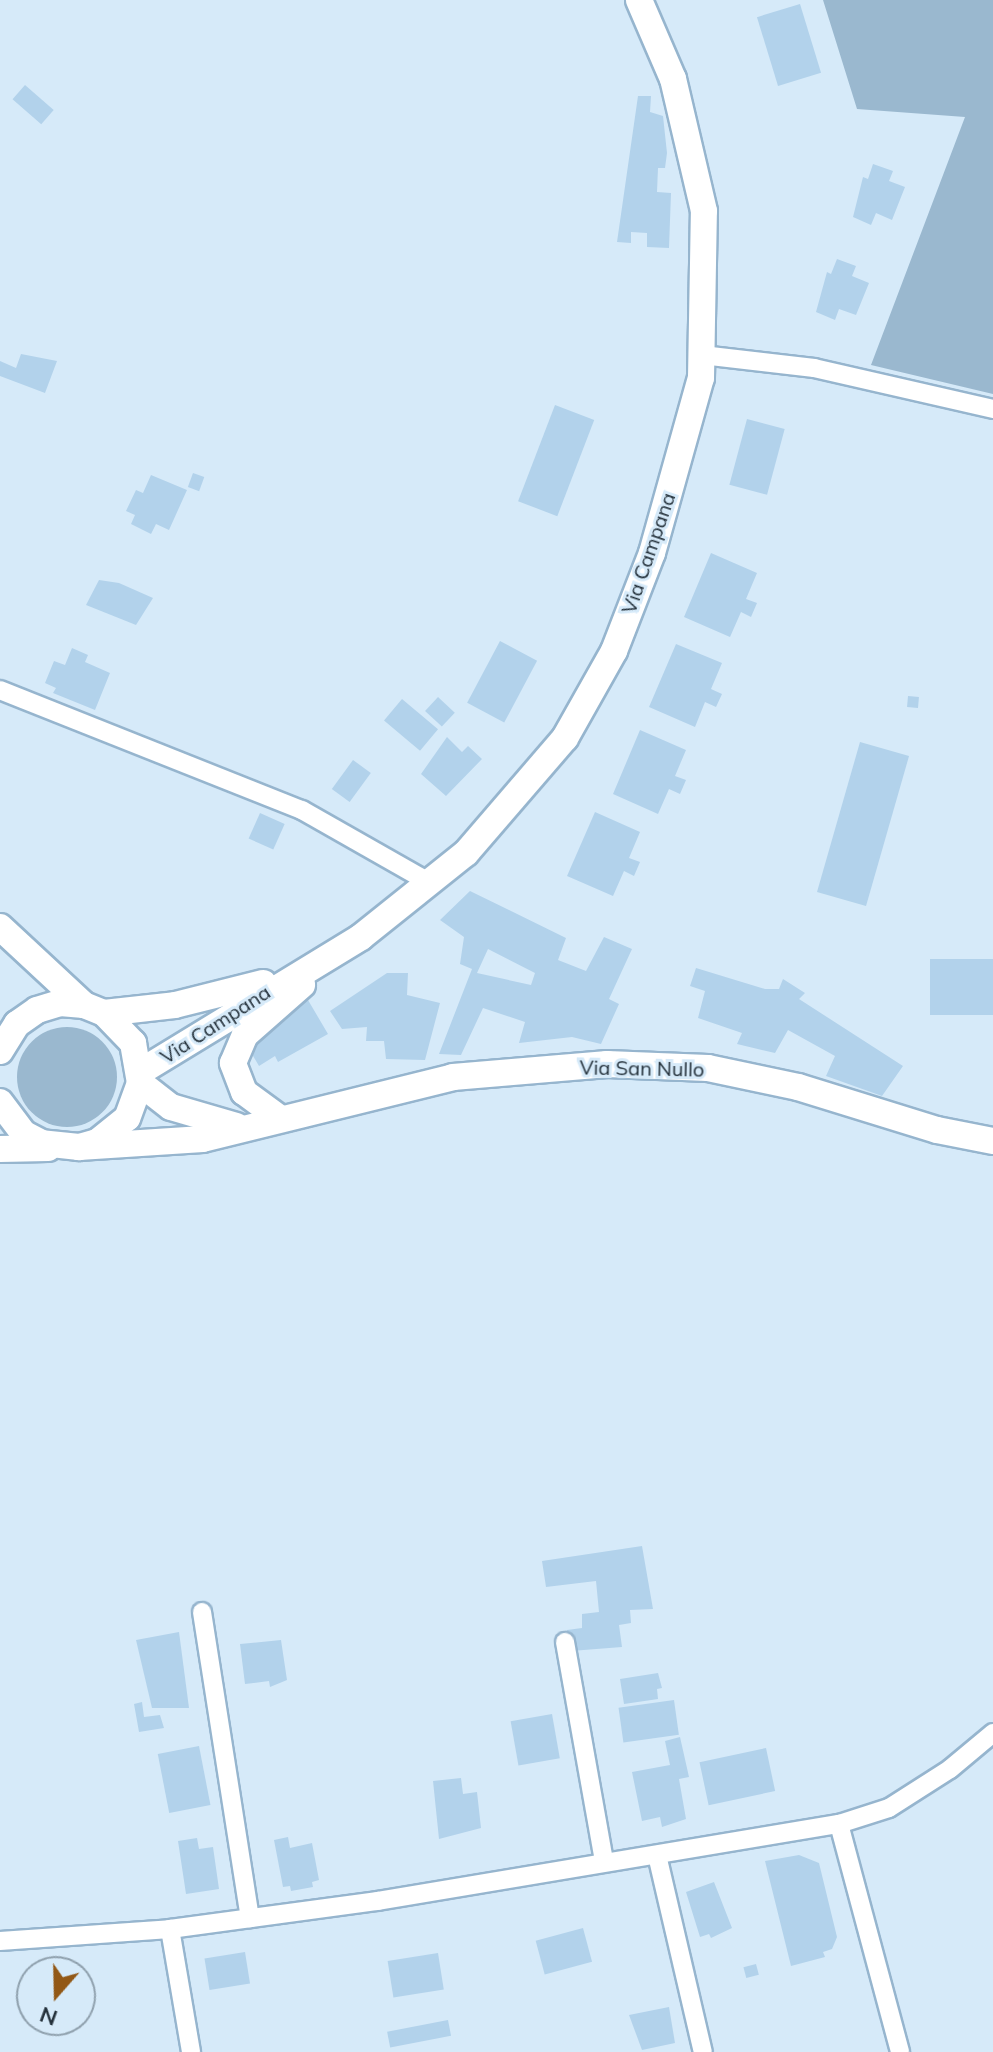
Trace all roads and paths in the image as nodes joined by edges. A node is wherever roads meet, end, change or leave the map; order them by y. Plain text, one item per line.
1 (639, 0) edge
2 (702, 355) junction
3 (993, 409) edge
4 (0, 690) edge
5 (429, 882) junction
6 (0, 927) edge
7 (361, 937) junction
8 (289, 976) junction
9 (94, 1009) junction
10 (1, 1041) edge
11 (140, 1078) junction
12 (0, 1102) edge
13 (278, 1117) junction
14 (240, 1127) junction
15 (993, 1141) edge
16 (70, 1148) junction
17 (0, 1149) edge
18 (202, 1612) dead end
19 (565, 1642) dead end
20 (993, 1733) edge
21 (839, 1824) junction
22 (657, 1855) junction
23 (604, 1861) junction
24 (250, 1918) junction
25 (170, 1929) junction
26 (0, 1941) edge
27 (191, 2052) edge
28 (703, 2052) edge
29 (900, 2052) edge

1 - 2 main road, Via Campana
2 - 3 street
2 - 5 main road, Via Campana
4 - 5 street
5 - 7 main road, Via Campana
6 - 9 main road
7 - 8 main road, Via Campana
7 - 13 main road
8 - 9 main road, Via Campana
8 - 11 main road, Via Campana
9 - 10 main road, Via Campana
9 - 11 main road, Via Campana
11 - 14 main road
11 - 16 main road
12 - 16 main road
13 - 14 main road, Via San Nullo
13 - 15 main road, Via San Nullo
14 - 16 main road, Via San Nullo
16 - 17 main road, Via San Nullo
18 - 24 street
19 - 23 street
20 - 21 street
21 - 22 street
21 - 29 street
22 - 23 street
22 - 28 street
23 - 24 street
24 - 25 street
25 - 26 street
25 - 27 street

